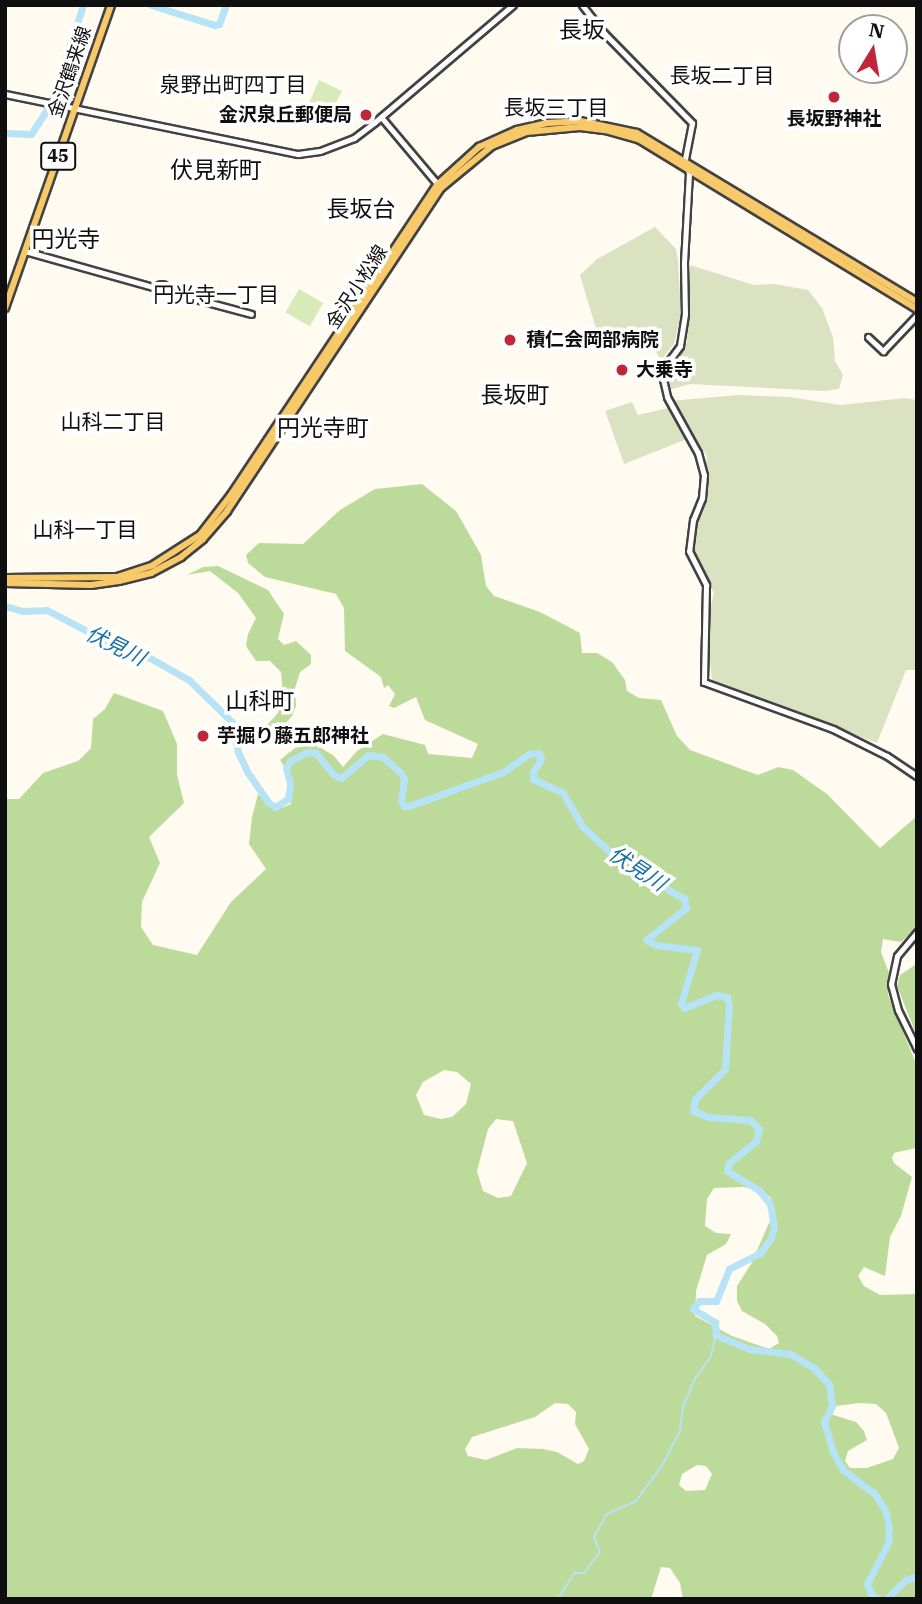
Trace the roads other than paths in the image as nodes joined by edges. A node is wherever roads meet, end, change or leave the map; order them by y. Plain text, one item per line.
1 (110, 5) edge
2 (513, 5) edge
3 (582, 5) edge
4 (5, 94) edge
5 (74, 110) junction
6 (382, 117) junction
7 (686, 164) junction
8 (439, 186) junction
9 (24, 251) junction
10 (917, 303) edge
11 (5, 307) edge
12 (917, 309) edge
13 (251, 314) dead end
14 (917, 316) edge
15 (868, 337) dead end
16 (5, 581) edge
17 (917, 776) edge
18 (917, 932) edge
19 (917, 1049) edge

1 - 5 main road, 金沢鶴来線 / 45
2 - 6 street
3 - 7 street
4 - 5 street
5 - 6 street
5 - 9 main road, 金沢鶴来線 / 45
6 - 8 street
7 - 8 main road, 金沢小松線
7 - 10 main road, 金沢小松線
7 - 12 main road, 金沢小松線
7 - 17 street
8 - 16 main road, 金沢小松線
9 - 11 main road, 金沢鶴来線 / 45
9 - 13 street
14 - 15 street
18 - 19 street

